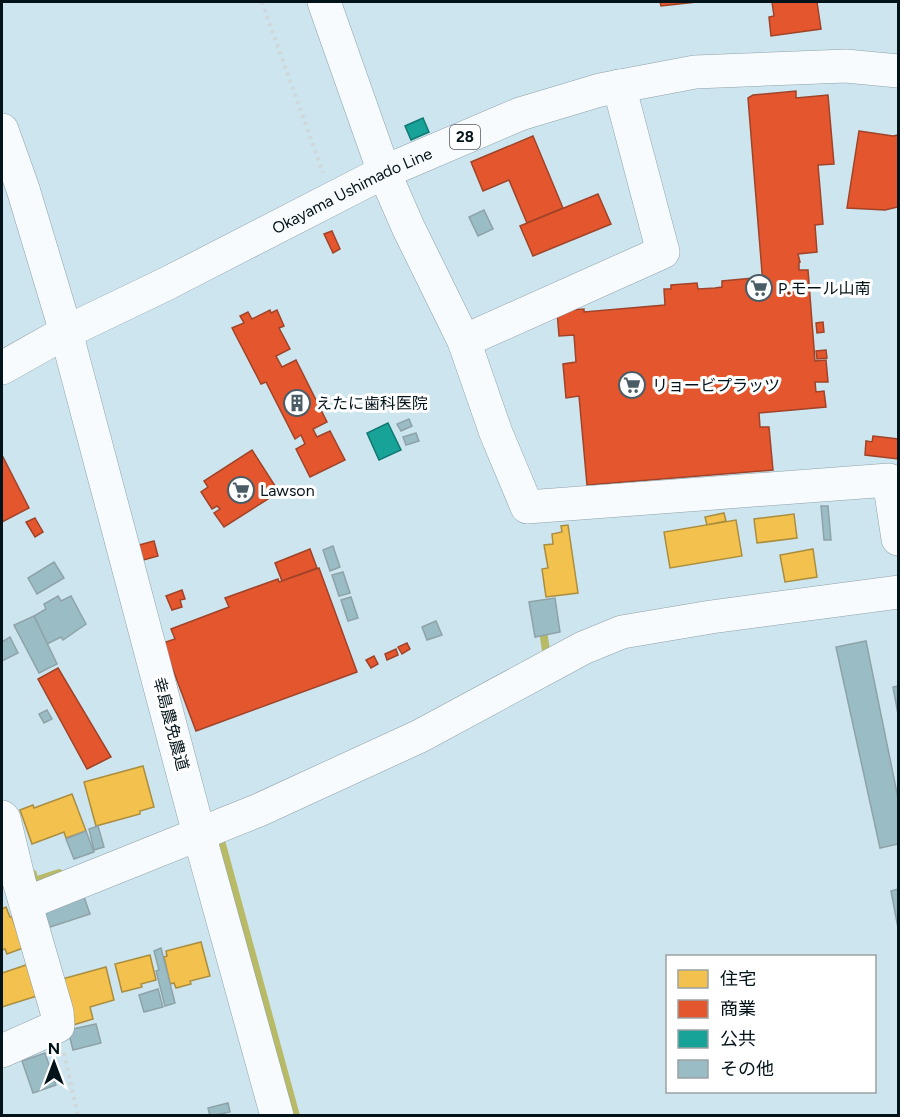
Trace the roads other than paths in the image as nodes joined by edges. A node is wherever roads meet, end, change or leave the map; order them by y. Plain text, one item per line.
1 (324, 2) edge
2 (898, 71) edge
3 (619, 87) junction
4 (2, 129) edge
5 (384, 172) junction
6 (66, 332) junction
7 (464, 341) junction
8 (2, 368) edge
9 (898, 539) edge
10 (898, 592) edge
11 (2, 817) edge
12 (199, 834) junction
13 (16, 890) edge
14 (2, 1051) edge
15 (277, 1116) edge

1 - 5 street
2 - 3 street, Okayama Ushimado Line / 28
3 - 5 street, Okayama Ushimado Line / 28
3 - 7 street
4 - 6 street
5 - 6 street, Okayama Ushimado Line / 28
5 - 7 street
6 - 8 street, Okayama Ushimado Line
6 - 12 street, 幸島農免農道
7 - 9 street
10 - 12 street
11 - 13 street
12 - 13 street
12 - 15 street, 幸島農免農道
13 - 14 street

